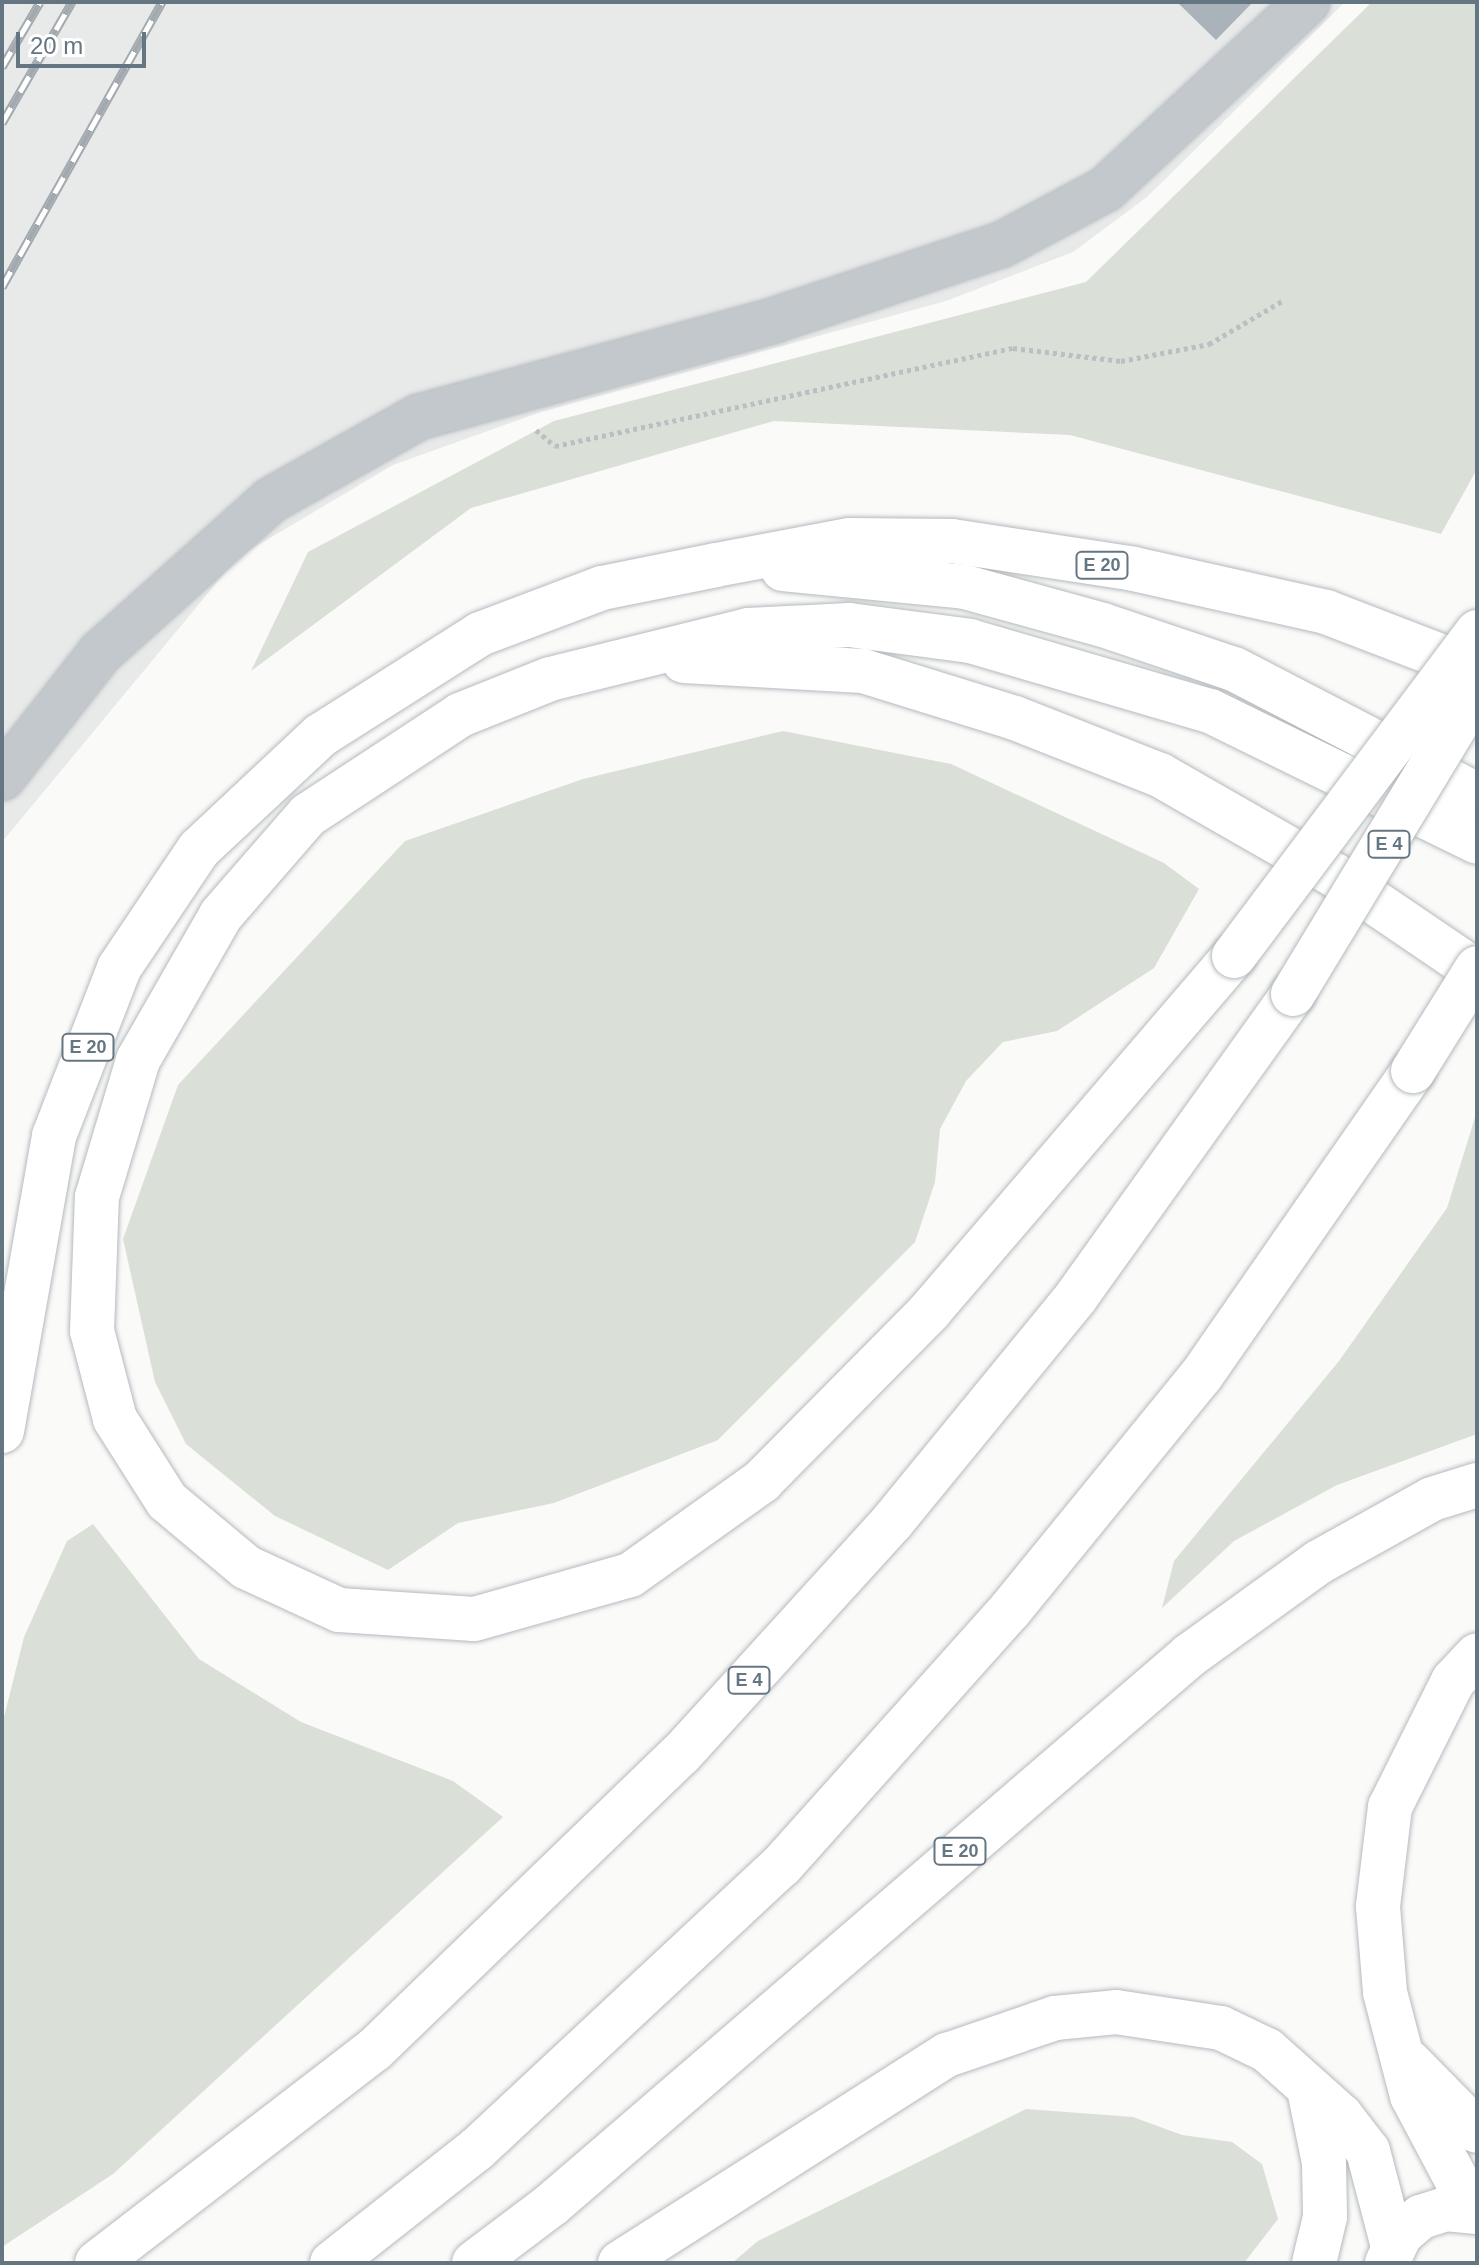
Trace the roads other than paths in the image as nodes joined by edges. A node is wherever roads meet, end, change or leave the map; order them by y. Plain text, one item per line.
1 (1307, 2) edge
2 (716, 565) junction
3 (1477, 632) edge
4 (629, 660) junction
5 (1477, 670) edge
6 (1477, 690) edge
7 (2, 778) edge
8 (1477, 795) edge
9 (1477, 842) edge
10 (1477, 970) edge
11 (2, 1431) edge
12 (1477, 1485) edge
13 (1477, 1655) edge
14 (1401, 2053) junction
15 (1309, 2089) junction
16 (1477, 2131) edge
17 (1475, 2211) edge
18 (1390, 2254) edge
19 (97, 2263) edge
20 (332, 2263) edge
21 (474, 2263) edge
22 (620, 2263) edge
23 (1314, 2263) edge

1 - 7 lane
2 - 5 main road, E 20
2 - 8 main road
2 - 11 main road, E 20
3 - 4 main road, bridge
4 - 9 main road
4 - 10 main road
6 - 19 main road, E 4, bridge
10 - 20 main road, bridge
12 - 21 main road, E 20
13 - 14 main road
14 - 16 main road
14 - 17 main road
15 - 18 main road
15 - 22 main road
15 - 23 main road
17 - 18 main road

